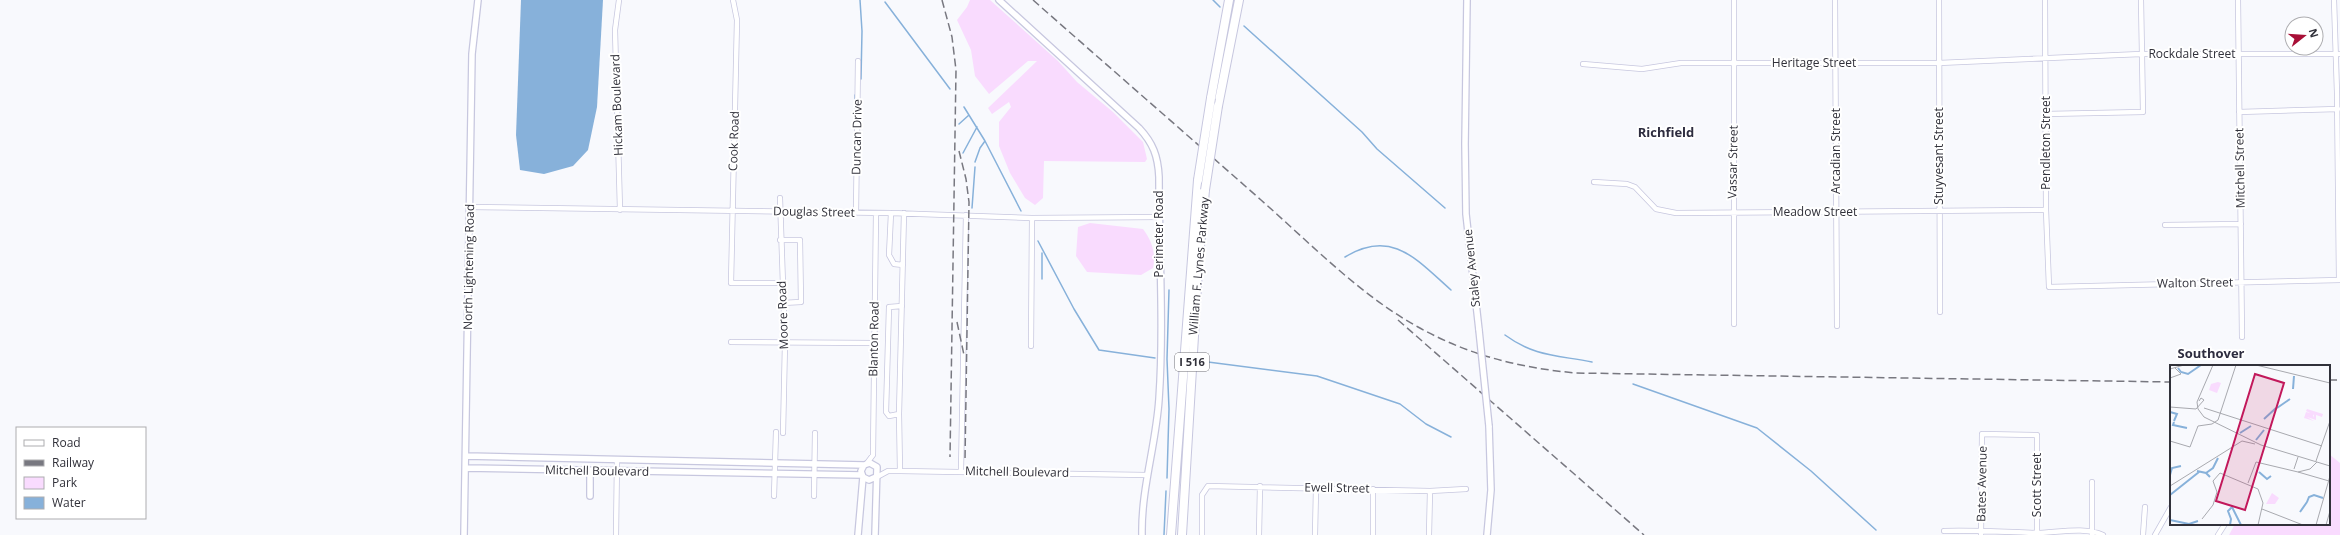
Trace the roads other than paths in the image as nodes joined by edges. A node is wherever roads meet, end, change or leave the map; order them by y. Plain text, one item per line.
1 (478, 0) edge
2 (619, 0) edge
3 (733, 0) edge
4 (998, 0) edge
5 (1229, 0) edge
6 (1239, 0) edge
7 (1467, 0) edge
8 (1734, 0) edge
9 (1835, 0) edge
10 (1939, 0) edge
11 (2045, 0) edge
12 (2141, 0) edge
13 (2238, 0) edge
14 (2334, 0) edge
15 (2141, 54) junction
16 (2239, 54) junction
17 (2338, 54) edge
18 (2045, 59) junction
19 (858, 61) dead end
20 (1735, 63) junction
21 (1835, 63) junction
22 (1939, 63) junction
23 (1583, 64) dead end
24 (2338, 109) junction
25 (2240, 112) junction
26 (2046, 114) junction
27 (1594, 182) dead end
28 (780, 198) dead end
29 (469, 207) junction
30 (620, 210) junction
31 (1939, 210) junction
32 (2046, 210) junction
33 (780, 211) junction
34 (732, 212) junction
35 (1733, 212) junction
36 (1836, 212) junction
37 (856, 213) junction
38 (876, 213) junction
39 (891, 213) junction
40 (904, 214) junction
41 (966, 215) junction
42 (1032, 218) junction
43 (1159, 218) junction
44 (2339, 222) edge
45 (2241, 224) junction
46 (2165, 226) dead end
47 (780, 240) junction
48 (903, 265) junction
49 (2340, 280) edge
50 (781, 282) junction
51 (2242, 282) junction
52 (2049, 287) joint
53 (782, 304) junction
54 (902, 306) junction
55 (1940, 312) dead end
56 (1734, 324) dead end
57 (1837, 326) dead end
58 (2242, 337) dead end
59 (730, 342) dead end
60 (784, 343) junction
61 (873, 343) junction
62 (1031, 346) dead end
63 (899, 414) junction
64 (776, 432) dead end
65 (783, 433) dead end
66 (815, 433) dead end
67 (1982, 434) joint
68 (873, 455) junction
69 (466, 456) junction
70 (512, 458) junction
71 (617, 460) junction
72 (729, 462) junction
73 (776, 462) junction
74 (815, 463) junction
75 (866, 464) junction
76 (877, 466) junction
77 (466, 468) junction
78 (512, 469) junction
79 (900, 470) junction
80 (590, 471) junction
81 (616, 471) junction
82 (888, 471) junction
83 (961, 471) junction
84 (729, 473) junction
85 (775, 474) junction
86 (815, 474) junction
87 (851, 475) junction
88 (1147, 475) junction
89 (862, 476) junction
90 (876, 477) junction
91 (2092, 482) dead end
92 (1260, 486) junction
93 (1316, 488) junction
94 (1373, 489) junction
95 (1466, 489) dead end
96 (860, 490) junction
97 (1430, 491) junction
98 (590, 496) dead end
99 (774, 496) dead end
100 (814, 496) dead end
101 (2145, 507) dead end
102 (2170, 509) edge
103 (2224, 525) edge
104 (1944, 531) dead end
105 (1981, 533) edge
106 (2092, 533) edge
107 (2037, 534) edge
108 (464, 535) edge
109 (616, 535) edge
110 (858, 535) edge
111 (876, 535) edge
112 (1142, 535) edge
113 (1171, 535) edge
114 (1182, 535) edge
115 (1202, 535) edge
116 (1260, 535) edge
117 (1316, 535) edge
118 (1373, 535) edge
119 (1430, 535) edge
120 (1487, 535) edge
121 (2103, 535) edge
122 (2143, 535) edge
123 (2155, 535) edge
124 (2218, 535) edge

1 - 29 street, North Lightening Road
2 - 30 street, Hickam Boulevard
3 - 34 street, Cook Road
4 - 43 street, Perimeter Road
5 - 113 highway, William F. Lynes Parkway / I 516, bridge
6 - 114 highway, William F. Lynes Parkway / I 516, bridge
7 - 120 street, Staley Avenue, bridge
8 - 20 street, Vassar Street
9 - 21 street, Arcadian Street
10 - 22 street, Stuyvesant Street
11 - 18 street, Pendleton Street
12 - 15 street
13 - 16 street, Mitchell Street
14 - 17 street
15 - 16 street, Rockdale Street
15 - 18 street, Rockdale Street
15 - 26 street
16 - 17 street, Rockdale Street
16 - 25 street, Mitchell Street
17 - 24 street
18 - 22 street, Heritage Street
18 - 26 street, Pendleton Street
19 - 37 street, Duncan Drive
20 - 21 street, Heritage Street
20 - 23 street, Heritage Street
20 - 35 street, Vassar Street
21 - 22 street, Heritage Street
21 - 36 street, Arcadian Street
22 - 31 street, Stuyvesant Street
24 - 25 street
24 - 44 street
25 - 45 street, Mitchell Street
26 - 32 street, Pendleton Street
27 - 35 street, Meadow Street
28 - 33 street, Moore Road
29 - 30 street, Douglas Street
29 - 69 street, North Lightening Road
30 - 34 street, Douglas Street
31 - 32 street, Meadow Street
31 - 36 street, Meadow Street
31 - 55 street, Stuyvesant Street
32 - 52 street, Pendleton Street
33 - 34 street, Douglas Street
33 - 37 street, Douglas Street
33 - 47 street, Moore Road
34 - 50 street, Cook Road
35 - 36 street, Meadow Street
35 - 56 street, Vassar Street
36 - 57 street, Arcadian Street
37 - 38 street, Douglas Street
38 - 39 street, Douglas Street
38 - 61 street, Blanton Road
39 - 40 street, Douglas Street
39 - 48 street
40 - 41 street, Douglas Street
40 - 48 street
41 - 42 street, Douglas Street
41 - 83 street
42 - 43 street, Douglas Street
42 - 62 street
43 - 88 street, Perimeter Road
44 - 49 street
45 - 46 street
45 - 51 street, Mitchell Street
47 - 50 street, Moore Road
47 - 53 street
48 - 54 street
49 - 51 street, Walton Street
50 - 53 street, Moore Road
51 - 52 street, Walton Street
51 - 58 street, Mitchell Street
53 - 60 street, Moore Road
54 - 63 street
54 - 63 street
59 - 60 street
60 - 61 street
60 - 65 street, Moore Road
61 - 68 street, Blanton Road
63 - 79 street
64 - 73 street
66 - 74 street
67 - 105 street, Bates Avenue
67 - 107 street, Scott Street
68 - 75 street
68 - 76 street, Blanton Road
69 - 70 street, Mitchell Boulevard
69 - 77 street, North Lightening Road
70 - 71 street, Mitchell Boulevard
70 - 78 street
71 - 72 street, Mitchell Boulevard
71 - 81 street
72 - 73 street, Mitchell Boulevard
72 - 84 street
73 - 74 street, Mitchell Boulevard
73 - 85 street
74 - 75 street, Mitchell Boulevard
74 - 86 street
75 - 76 street
75 - 89 street
76 - 82 street, Mitchell Boulevard
76 - 90 street
77 - 78 street, Mitchell Boulevard
77 - 108 street, North Lightening Road
78 - 80 street, Mitchell Boulevard
79 - 82 street, Mitchell Boulevard
79 - 83 street, Mitchell Boulevard
80 - 81 street, Mitchell Boulevard
80 - 98 street
81 - 84 street, Mitchell Boulevard
81 - 109 street
82 - 90 street, Mitchell Boulevard
83 - 88 street, Mitchell Boulevard
84 - 85 street, Mitchell Boulevard
85 - 86 street, Mitchell Boulevard
85 - 99 street
86 - 87 street, Mitchell Boulevard
86 - 100 street
87 - 89 street, Mitchell Boulevard
87 - 96 street
88 - 112 street, Perimeter Road
89 - 90 street
89 - 96 street
90 - 111 street
91 - 106 street
92 - 93 street, Ewell Street
92 - 115 street, Ewell Street
92 - 116 street
93 - 94 street, Ewell Street
93 - 117 street
94 - 97 street, Ewell Street
94 - 118 street
95 - 97 street, Ewell Street
96 - 110 street
97 - 119 street
101 - 122 street
102 - 123 street
103 - 124 street
104 - 105 street
105 - 107 street
106 - 107 street
106 - 121 street

